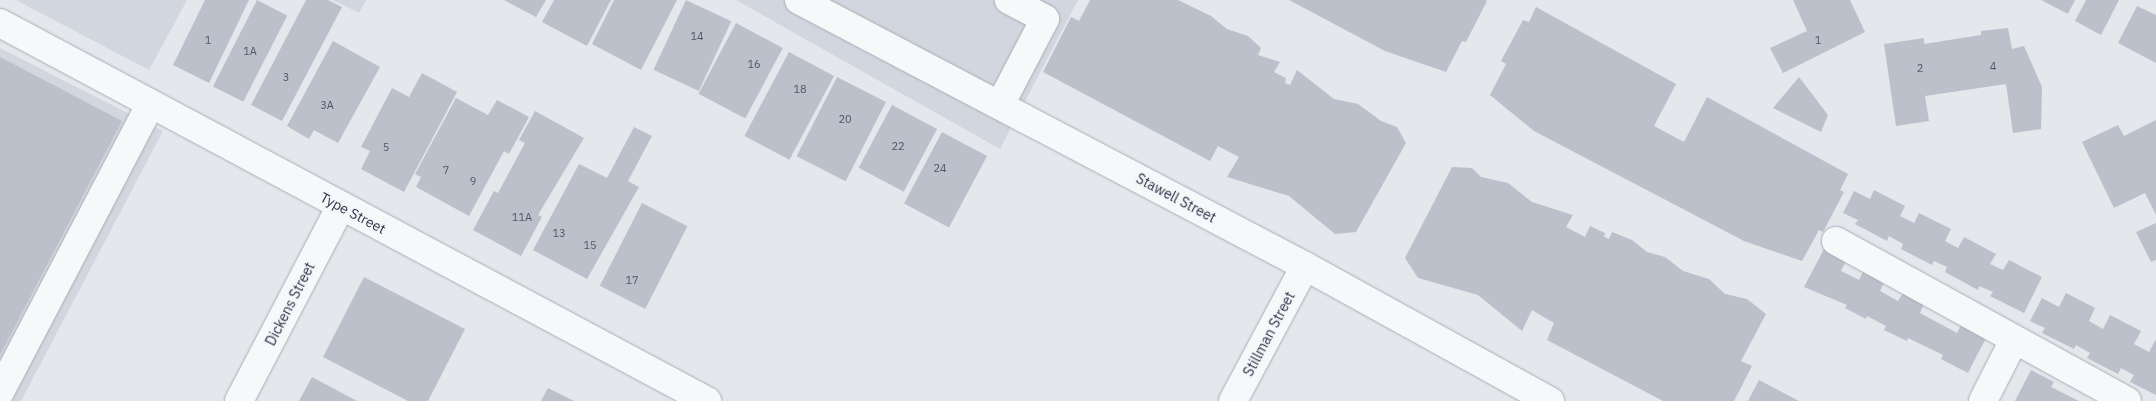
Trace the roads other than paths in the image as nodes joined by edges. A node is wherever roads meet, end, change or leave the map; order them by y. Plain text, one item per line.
1 (799, 0) edge
2 (1010, 0) edge
3 (0, 23) edge
4 (150, 105) junction
5 (1000, 105) junction
6 (341, 206) junction
7 (1836, 241) dead end
8 (1305, 266) junction
9 (2014, 340) junction
10 (0, 392) edge
11 (239, 401) edge
12 (707, 401) edge
13 (1233, 401) edge
14 (1550, 401) edge
15 (1983, 401) edge
16 (2127, 401) edge

1 - 5 street, Stawell Street
2 - 5 street
3 - 4 street, Type Street
4 - 6 street, Type Street
4 - 10 street
5 - 8 street, Stawell Street
6 - 11 street, Dickens Street
6 - 12 street, Type Street
7 - 9 street
8 - 13 street, Stillman Street
8 - 14 street, Stawell Street
9 - 15 street
9 - 16 street

